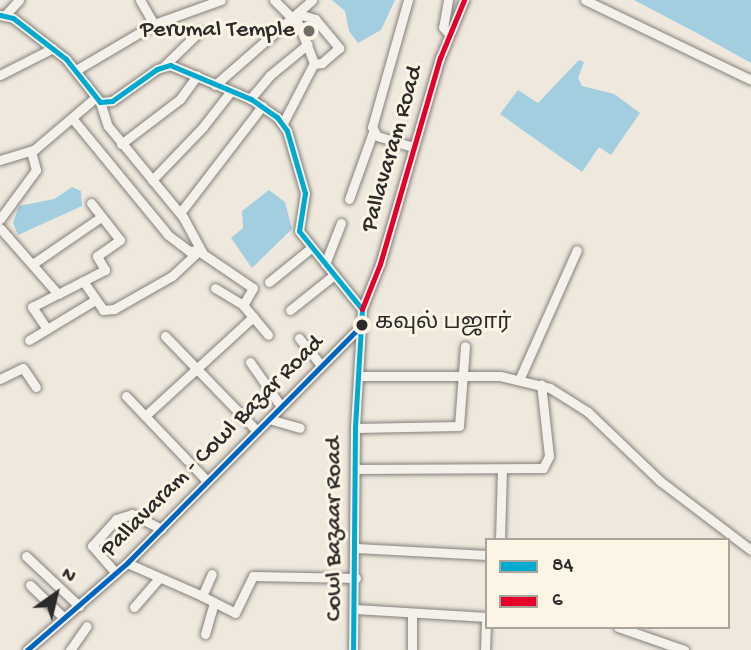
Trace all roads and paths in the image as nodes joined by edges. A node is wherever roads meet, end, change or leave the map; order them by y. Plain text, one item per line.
1 (19, 0) edge
2 (140, 0) edge
3 (221, 0) edge
4 (274, 0) edge
5 (408, 0) edge
6 (448, 0) edge
7 (464, 0) edge
8 (585, 0) edge
9 (305, 1) edge
10 (3, 14) edge
11 (293, 17) junction
12 (154, 24) junction
13 (199, 32) dead end
14 (449, 34) junction
15 (308, 44) junction
16 (53, 48) junction
17 (314, 64) junction
18 (164, 66) junction
19 (76, 69) junction
20 (0, 75) edge
21 (197, 76) junction
22 (751, 80) edge
23 (215, 85) junction
24 (231, 91) junction
25 (250, 99) junction
26 (97, 100) junction
27 (262, 106) junction
28 (72, 118) junction
29 (283, 123) junction
30 (373, 132) junction
31 (121, 144) junction
32 (413, 147) junction
33 (31, 151) junction
34 (0, 160) edge
35 (152, 180) junction
36 (349, 199) dead end
37 (90, 203) dead end
38 (180, 213) junction
39 (102, 217) junction
40 (0, 219) edge
41 (341, 223) dead end
42 (0, 228) edge
43 (311, 248) junction
44 (200, 250) junction
45 (577, 250) dead end
46 (34, 263) junction
47 (324, 264) junction
48 (334, 275) junction
49 (83, 281) junction
50 (270, 282) dead end
51 (215, 288) dead end
52 (58, 294) junction
53 (95, 300) junction
54 (243, 305) junction
55 (362, 309) junction
56 (290, 310) dead end
57 (253, 317) junction
58 (362, 325) junction
59 (47, 329) junction
60 (268, 335) dead end
61 (165, 336) dead end
62 (299, 338) dead end
63 (29, 340) dead end
64 (465, 346) dead end
65 (250, 362) dead end
66 (321, 365) junction
67 (196, 368) junction
68 (359, 376) junction
69 (0, 379) edge
70 (465, 379) junction
71 (519, 380) junction
72 (541, 384) junction
73 (36, 387) dead end
74 (126, 396) dead end
75 (280, 405) junction
76 (145, 416) junction
77 (268, 419) junction
78 (300, 428) dead end
79 (355, 428) junction
80 (257, 431) junction
81 (355, 469) junction
82 (502, 469) junction
83 (207, 481) junction
84 (161, 528) junction
85 (500, 538) edge
86 (356, 548) junction
87 (751, 550) edge
88 (485, 555) edge
89 (26, 556) dead end
90 (127, 563) junction
91 (115, 572) junction
92 (212, 574) dead end
93 (356, 578) junction
94 (158, 579) junction
95 (30, 585) dead end
96 (202, 596) junction
97 (214, 602) junction
98 (79, 606) junction
99 (134, 607) dead end
100 (355, 609) junction
101 (412, 613) junction
102 (485, 617) edge
103 (64, 618) junction
104 (88, 625) dead end
105 (486, 629) edge
106 (624, 629) edge
107 (205, 634) dead end
108 (29, 647) edge
109 (42, 650) edge
110 (70, 650) edge
111 (353, 650) edge
112 (412, 650) edge
113 (485, 650) edge
114 (684, 650) edge

1 - 10 street
2 - 12 street
3 - 12 street
4 - 11 street
5 - 30 street
6 - 14 street
7 - 14 street, Pallavaram Road
8 - 22 street
9 - 11 street
10 - 16 street
11 - 15 street
11 - 17 street
11 - 23 street
12 - 19 street
13 - 18 street
14 - 32 street, Pallavaram Road
15 - 17 street
15 - 25 street
16 - 19 street
16 - 20 street
17 - 29 street
18 - 21 street
18 - 26 street
19 - 26 street
21 - 23 street
21 - 31 street
23 - 24 street
24 - 25 street
24 - 35 street
25 - 27 street
26 - 28 street
26 - 31 street
27 - 29 street
27 - 38 street
28 - 33 street
28 - 44 street
29 - 43 street
30 - 32 street
30 - 36 street
31 - 35 street
32 - 55 street, Pallavaram Road
33 - 34 street
33 - 40 street
35 - 38 street
37 - 39 street
38 - 44 street
39 - 46 street
39 - 49 street
41 - 47 street
42 - 46 street
43 - 47 street
43 - 50 street
44 - 53 street
44 - 54 street
45 - 71 street
46 - 52 street
47 - 48 street
48 - 55 street
48 - 56 street
49 - 52 street
49 - 53 street
51 - 54 street
52 - 59 street
53 - 59 street
54 - 57 street
55 - 58 street, Pallavaram Road
57 - 60 street
57 - 67 street
58 - 66 street, Pallavaram - Cowl Bazar Road
58 - 68 street, Cowl Bazaar Road
59 - 63 street
61 - 67 street
62 - 66 street
64 - 70 street
65 - 75 street
66 - 75 street, Pallavaram - Cowl Bazar Road
67 - 76 street
67 - 80 street
68 - 70 street
68 - 79 street, Cowl Bazaar Road
69 - 73 street
70 - 71 street
70 - 79 street
71 - 72 street
72 - 82 street
72 - 87 street
74 - 76 street
75 - 77 street, Pallavaram - Cowl Bazar Road
76 - 83 street
77 - 78 street
77 - 80 street, Pallavaram - Cowl Bazar Road
79 - 81 street, Cowl Bazaar Road
80 - 83 street, Pallavaram - Cowl Bazar Road
81 - 82 street
81 - 86 street, Cowl Bazaar Road
82 - 85 street
83 - 84 street, Pallavaram - Cowl Bazar Road
84 - 90 street, Pallavaram - Cowl Bazar Road
84 - 91 street
86 - 88 street
86 - 93 street, Cowl Bazaar Road
89 - 98 street
90 - 91 street, Pallavaram - Cowl Bazar Road
90 - 94 street
91 - 98 street, Pallavaram - Cowl Bazar Road
92 - 96 street
93 - 97 street
93 - 100 street, Cowl Bazaar Road
94 - 96 street
94 - 99 street
95 - 103 street
96 - 97 street
97 - 107 street
98 - 103 street, Pallavaram - Cowl Bazar Road
100 - 101 street
100 - 111 street, Cowl Bazaar Road
101 - 102 street
101 - 112 street
103 - 108 street, Pallavaram - Cowl Bazar Road
104 - 110 street
105 - 113 street
106 - 114 street
108 - 109 street

